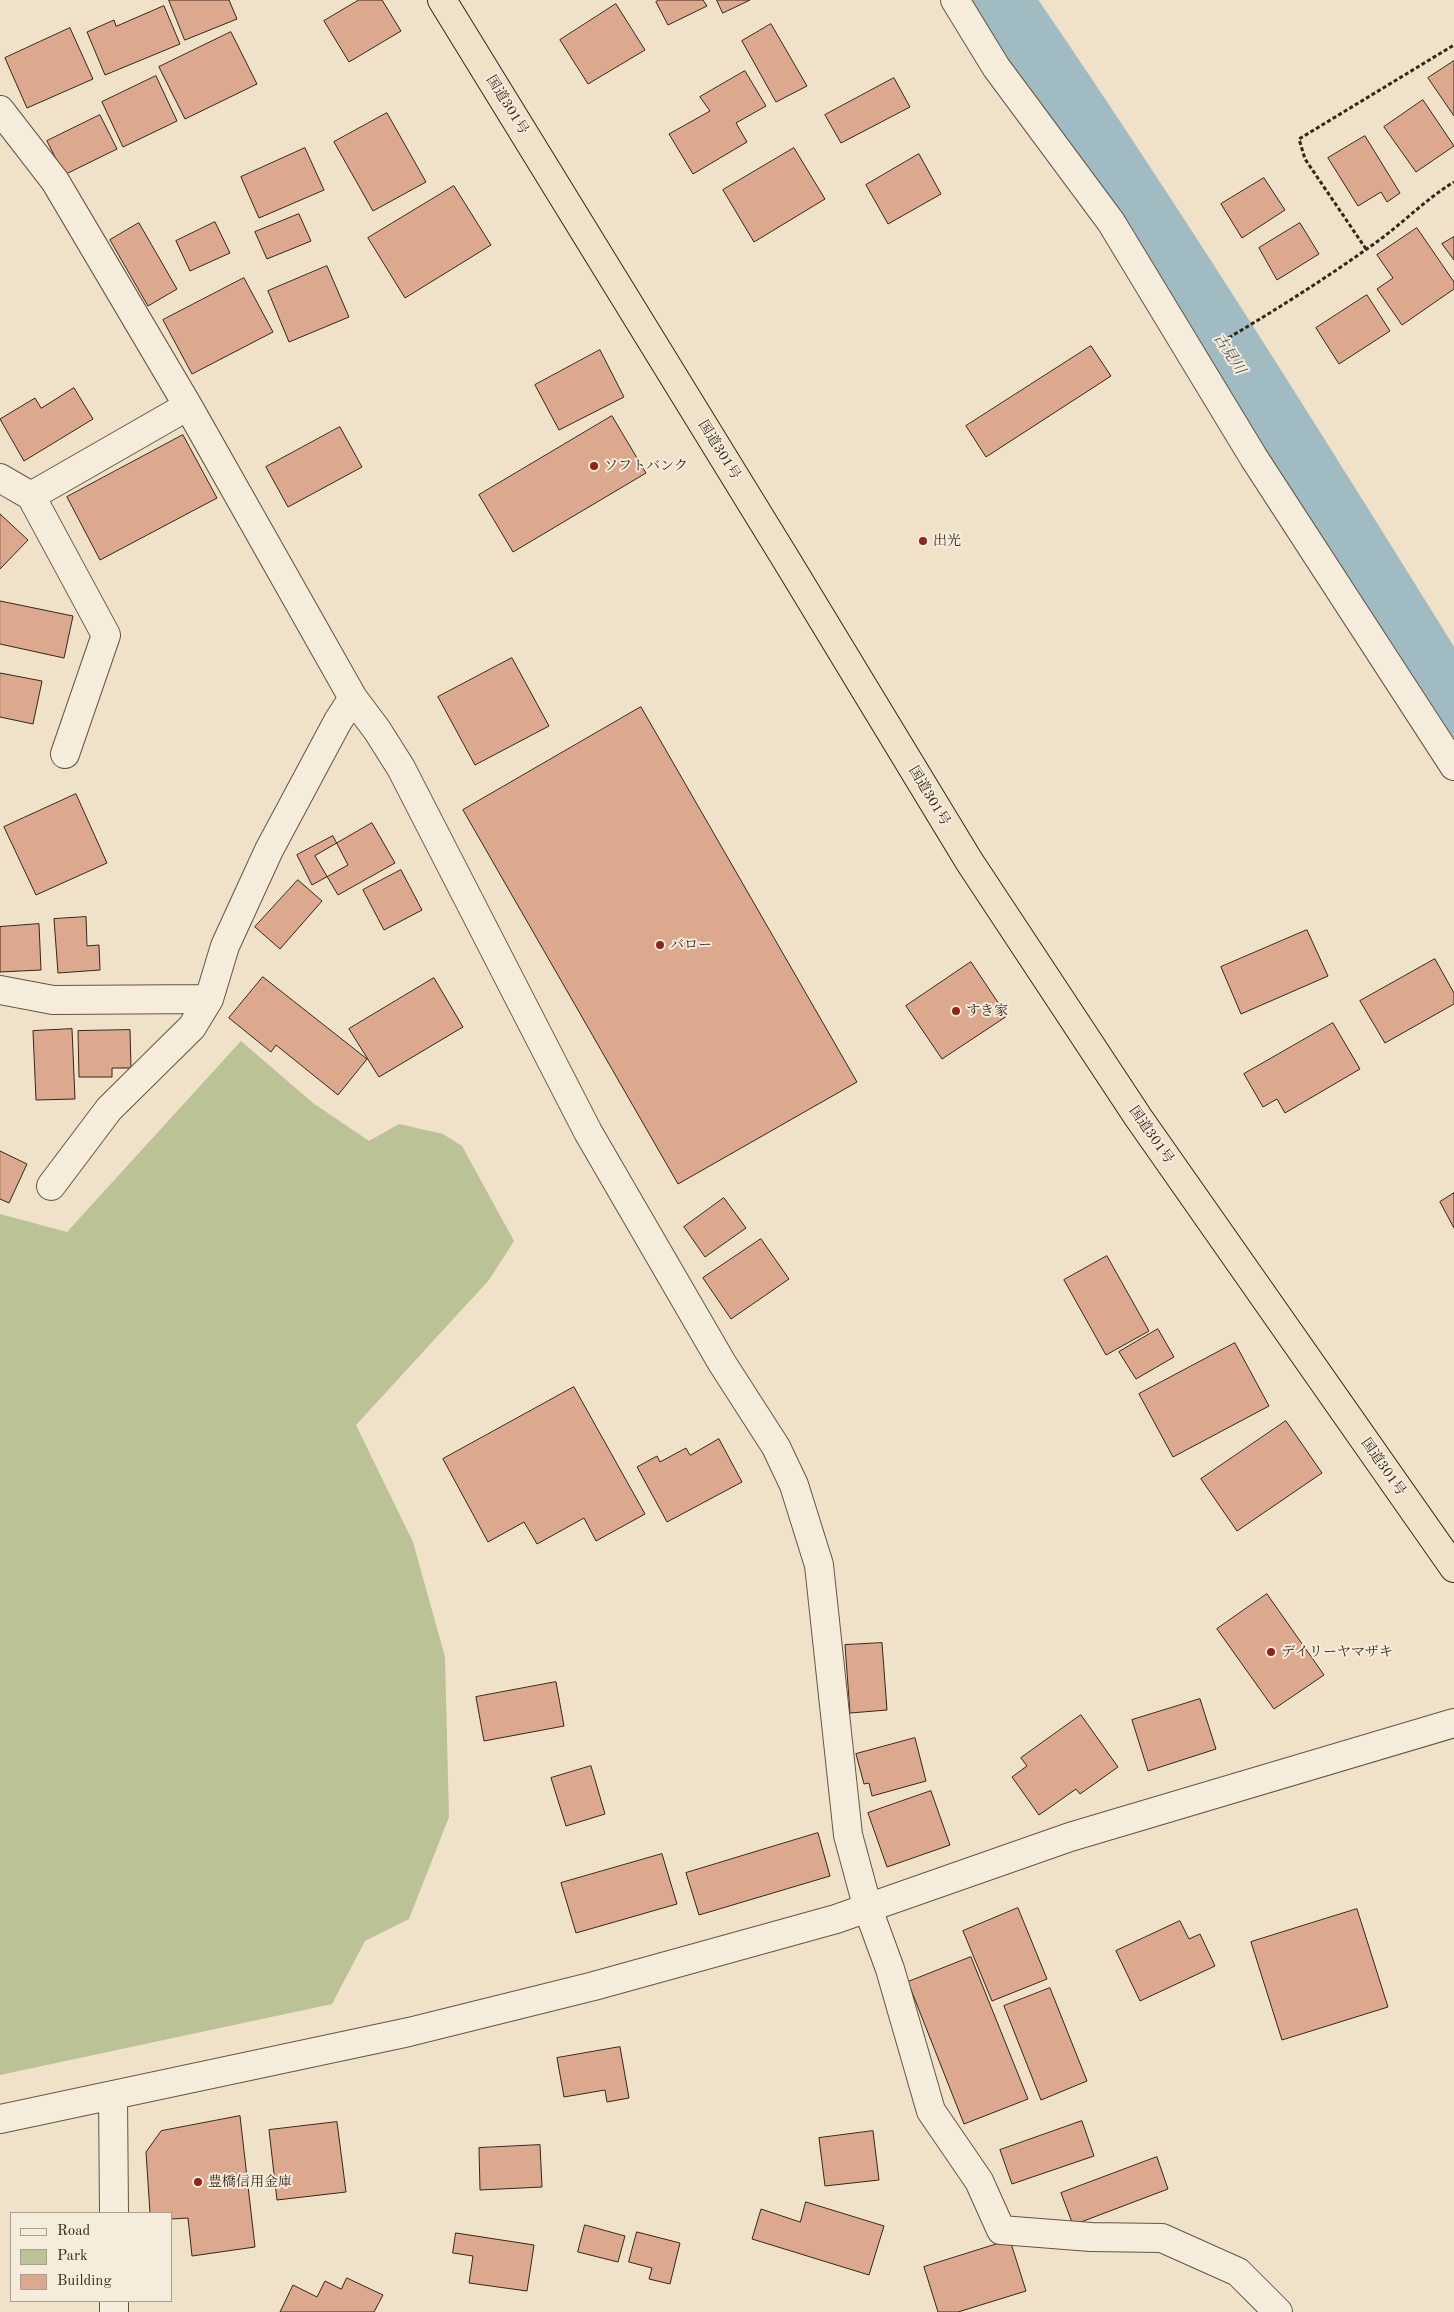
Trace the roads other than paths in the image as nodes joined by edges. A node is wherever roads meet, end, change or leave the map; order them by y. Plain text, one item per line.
1 (442, 0) edge
2 (955, 0) edge
3 (0, 110) edge
4 (188, 406) junction
5 (0, 478) edge
6 (31, 496) junction
7 (353, 698) junction
8 (65, 754) dead end
9 (1454, 766) edge
10 (0, 990) edge
11 (209, 999) junction
12 (51, 1186) dead end
13 (1454, 1568) edge
14 (1454, 1724) edge
15 (868, 1909) junction
16 (113, 2096) junction
17 (0, 2119) edge
18 (114, 2212) edge
19 (1278, 2312) edge

1 - 13 highway, 国道301号
2 - 9 street
3 - 4 street
4 - 6 street
4 - 7 street
5 - 6 street
6 - 8 street
7 - 11 street
7 - 15 street
10 - 11 street
11 - 12 street
14 - 15 street
15 - 16 street
15 - 19 street
16 - 17 street
16 - 18 street

